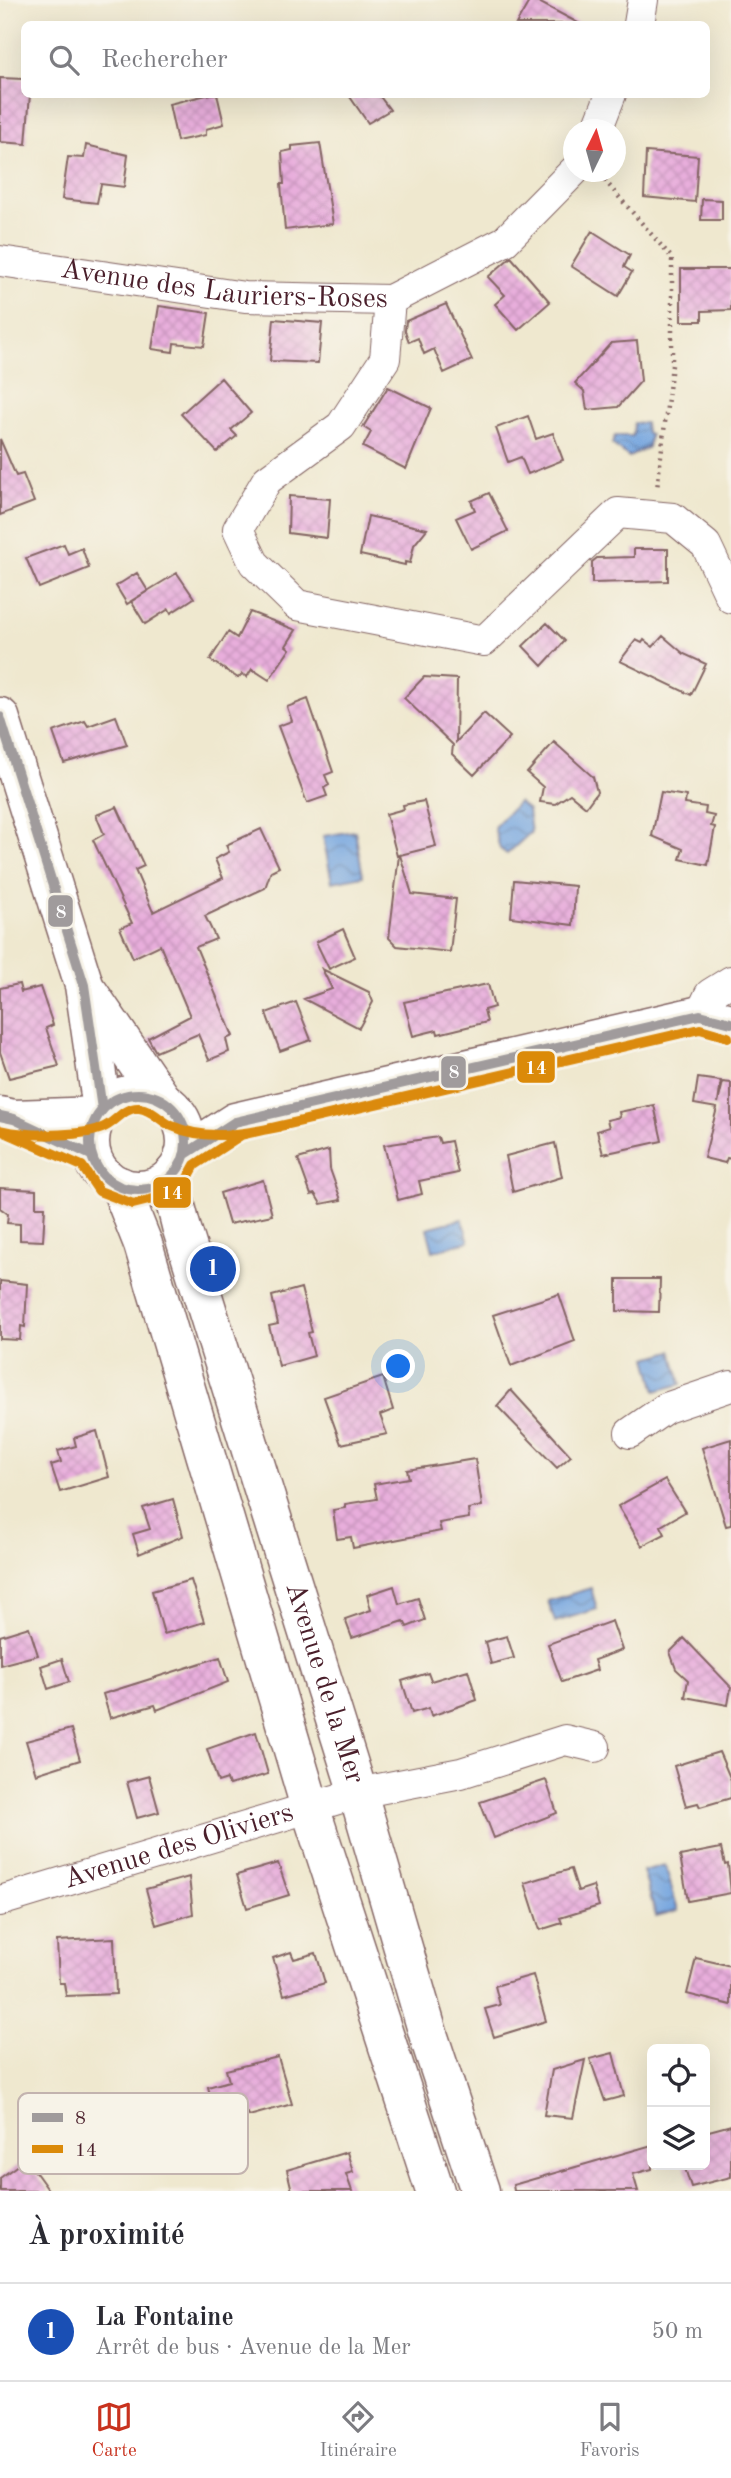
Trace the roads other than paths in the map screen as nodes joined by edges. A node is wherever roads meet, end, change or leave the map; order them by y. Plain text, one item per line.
1 (643, 0) edge
2 (640, 21) edge
3 (609, 98) edge
4 (601, 119) edge
5 (563, 181) edge
6 (0, 261) edge
7 (390, 300) junction
8 (731, 598) edge
9 (0, 717) edge
10 (731, 981) edge
11 (84, 985) junction
12 (715, 1019) edge
13 (170, 1108) junction
14 (100, 1113) junction
15 (7, 1117) edge
16 (235, 1122) junction
17 (91, 1155) junction
18 (179, 1165) junction
19 (120, 1186) junction
20 (731, 1386) edge
21 (630, 1433) dead end
22 (595, 1747) dead end
23 (358, 1793) junction
24 (310, 1807) junction
25 (0, 1902) edge
26 (435, 2191) edge
27 (480, 2191) edge

1 - 2 street
3 - 4 street
5 - 7 street, Avenue des Lauriers-Roses
6 - 7 street, Avenue des Lauriers-Roses
7 - 8 street
9 - 11 street
10 - 12 street
11 - 13 street
11 - 14 street
12 - 16 street
13 - 14 street
13 - 16 street
13 - 18 street
14 - 15 street
14 - 17 street
15 - 17 street
16 - 18 street
17 - 19 street
18 - 19 street
18 - 23 street, Avenue de la Mer
19 - 24 street, Avenue de la Mer
20 - 21 street
22 - 23 street, Avenue des Oliviers
23 - 24 street, Avenue des Oliviers
23 - 27 street, Avenue de la Mer
24 - 25 street, Avenue des Oliviers
24 - 26 street, Avenue de la Mer

